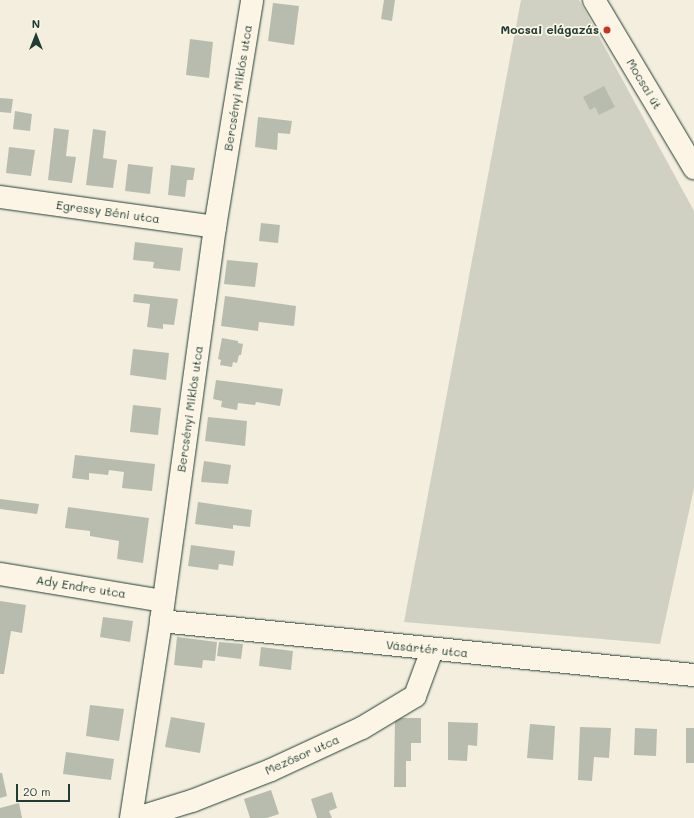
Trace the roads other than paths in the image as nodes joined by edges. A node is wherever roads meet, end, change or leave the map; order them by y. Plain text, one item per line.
1 (252, 0) edge
2 (594, 0) edge
3 (694, 168) edge
4 (0, 197) edge
5 (216, 227) junction
6 (0, 574) edge
7 (162, 611) junction
8 (432, 650) junction
9 (694, 675) edge
10 (131, 818) edge
11 (137, 818) edge

1 - 5 street, Bercsényi Miklós utca
2 - 3 street, Mocsai út
4 - 5 street, Egressy Béni utca
5 - 7 street, Bercsényi Miklós utca
6 - 7 street, Ady Endre utca
7 - 8 street, Vásártér utca
7 - 10 street, Bercsényi Miklós utca
8 - 9 street, Vásártér utca
8 - 11 street, Mezősor utca

